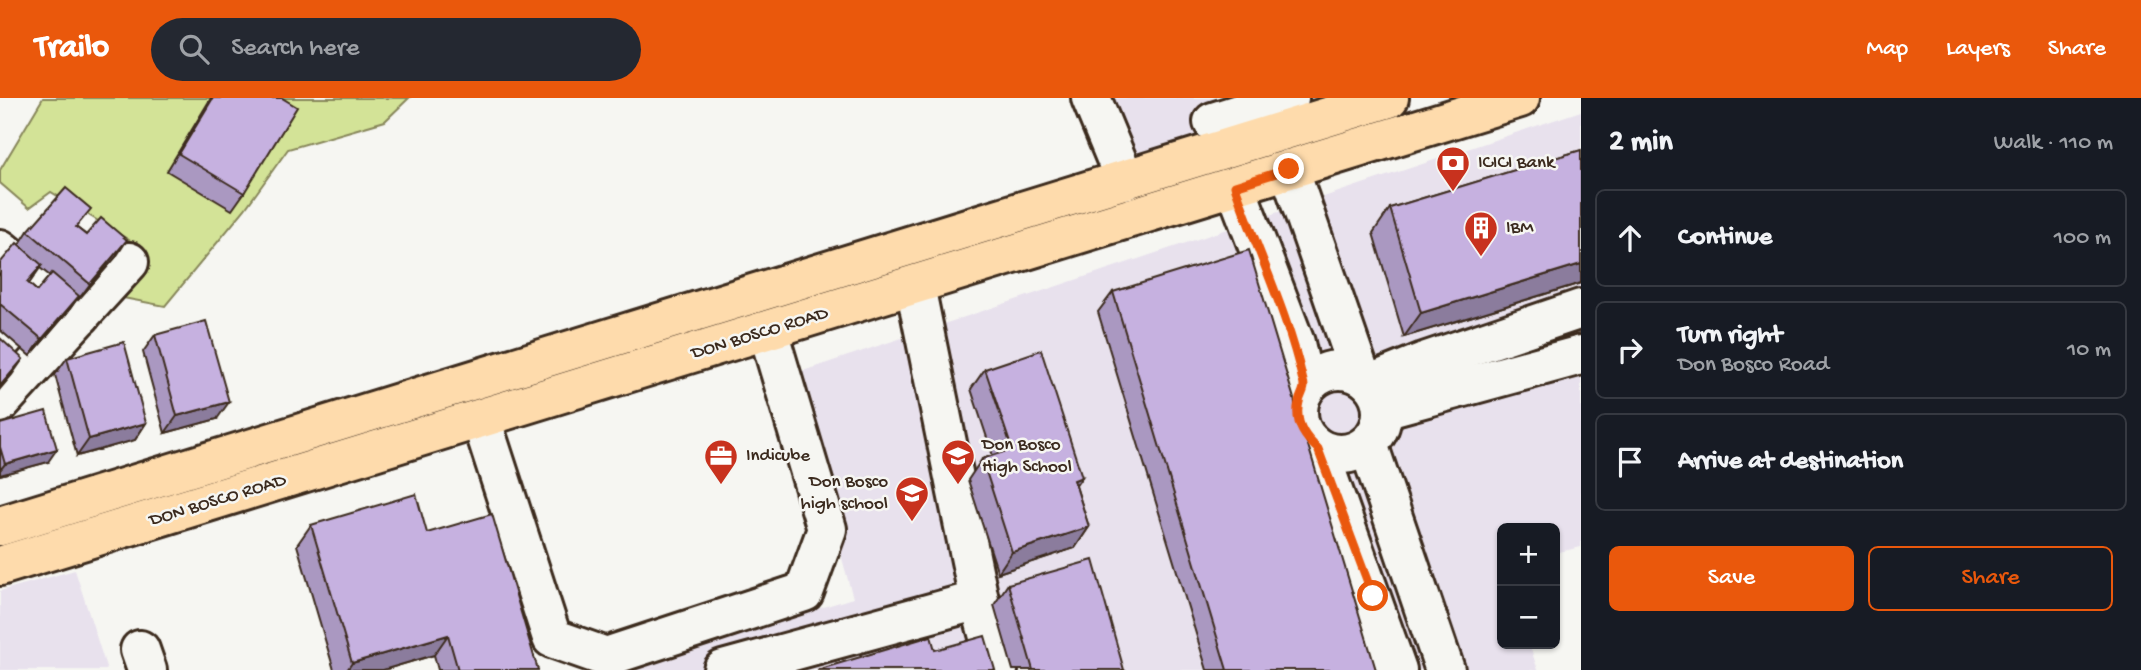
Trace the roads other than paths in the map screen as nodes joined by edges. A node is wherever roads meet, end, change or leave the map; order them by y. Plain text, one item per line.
1 (1091, 98) edge
2 (1289, 98) edge
3 (1389, 98) edge
4 (1520, 98) edge
5 (1214, 123) edge
6 (1289, 169) junction
7 (1125, 180) junction
8 (1235, 186) junction
9 (0, 249) edge
10 (129, 262) dead end
11 (915, 286) junction
12 (1581, 309) edge
13 (81, 315) junction
14 (768, 331) junction
15 (1488, 340) junction
16 (1581, 355) edge
17 (13, 365) edge
18 (1501, 377) junction
19 (1305, 388) junction
20 (1371, 389) junction
21 (0, 403) edge
22 (481, 419) junction
23 (1368, 444) junction
24 (1318, 449) junction
25 (0, 526) edge
26 (0, 566) edge
27 (979, 600) junction
28 (723, 670) edge
29 (998, 670) edge
30 (1397, 670) edge
31 (1445, 670) edge

1 - 7 street
2 - 5 street
3 - 5 main road, DON BOSCO ROAD
4 - 6 main road, DON BOSCO ROAD
5 - 7 main road, DON BOSCO ROAD
6 - 8 main road, DON BOSCO ROAD
6 - 20 street
7 - 25 main road, DON BOSCO ROAD
8 - 11 main road, DON BOSCO ROAD
8 - 19 street
9 - 13 street
10 - 13 street
11 - 14 main road, DON BOSCO ROAD
11 - 27 street
12 - 15 street
13 - 17 street
14 - 22 main road, DON BOSCO ROAD
14 - 22 street
15 - 18 street
15 - 20 street
16 - 18 street
17 - 21 street
18 - 20 street
19 - 20 street
19 - 24 street
20 - 23 street
22 - 26 main road, DON BOSCO ROAD
23 - 24 street
23 - 31 street
24 - 30 street
27 - 28 street
27 - 29 street

